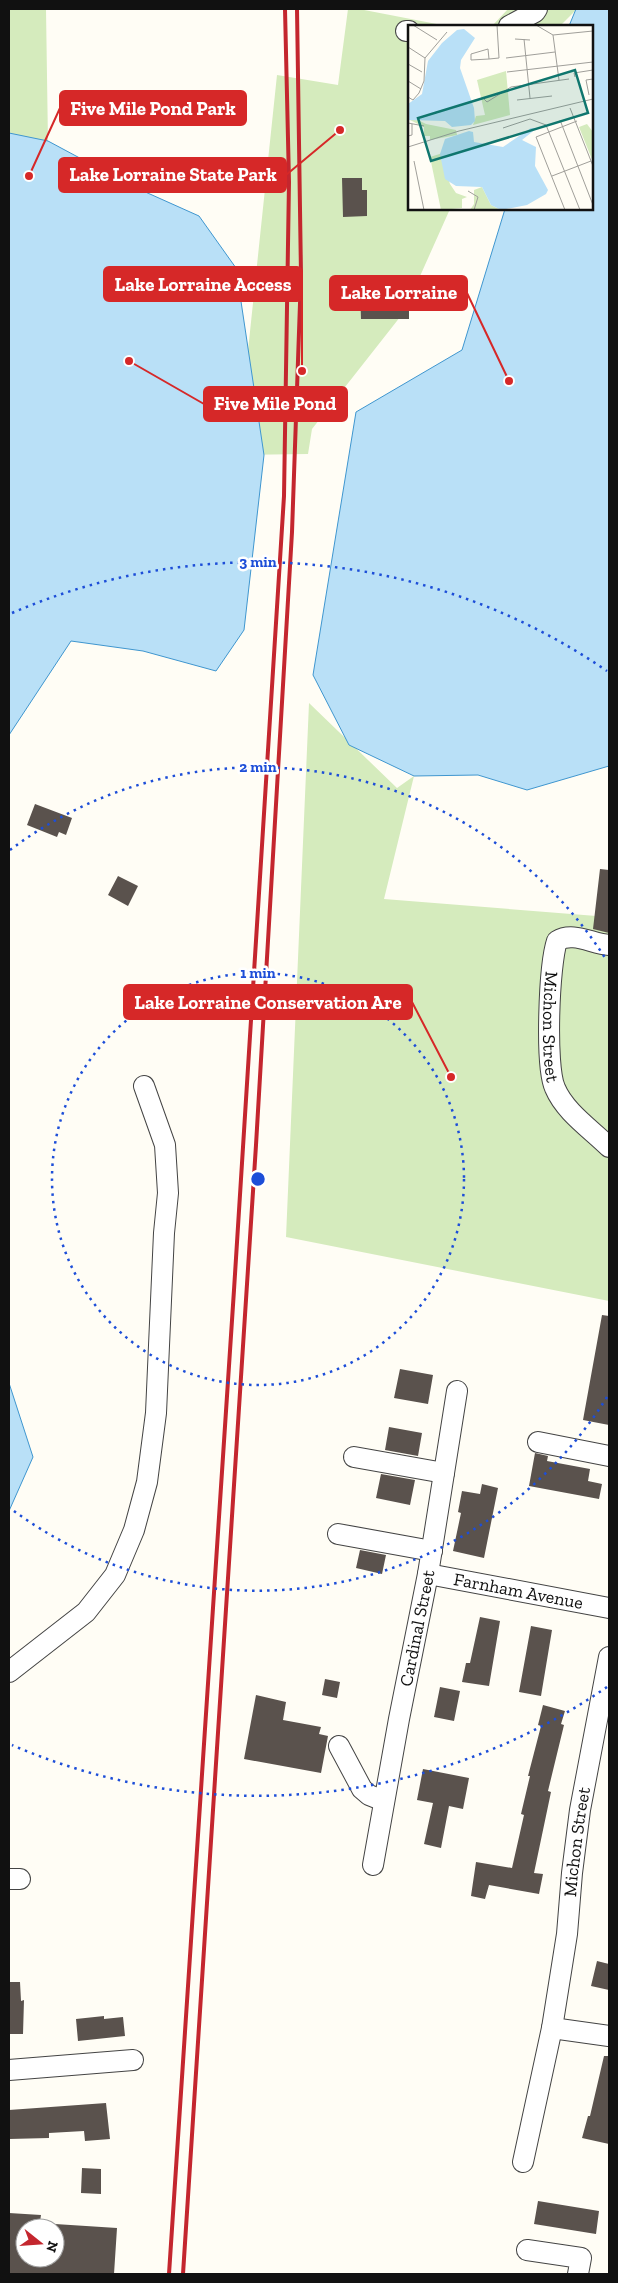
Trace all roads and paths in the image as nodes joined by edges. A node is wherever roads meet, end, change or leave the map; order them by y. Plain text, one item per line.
1 (537, 9) edge
2 (511, 25) edge
3 (609, 946) edge
4 (144, 1086) dead end
5 (609, 1146) edge
6 (457, 1391) dead end
7 (538, 1442) dead end
8 (609, 1456) edge
9 (354, 1457) dead end
10 (444, 1473) junction
11 (338, 1534) dead end
12 (432, 1551) junction
13 (428, 1574) junction
14 (609, 1608) edge
15 (609, 1657) edge
16 (9, 1672) edge
17 (339, 1746) dead end
18 (384, 1800) junction
19 (373, 1865) dead end
20 (552, 2028) junction
21 (609, 2036) edge
22 (133, 2060) dead end
23 (9, 2070) edge
24 (522, 2162) dead end
25 (527, 2250) dead end
26 (578, 2274) edge

1 - 2 street
3 - 5 street, Michon Street
4 - 16 street
6 - 10 street, Cardinal Street
7 - 8 street
9 - 10 street
10 - 12 street, Cardinal Street
11 - 12 street
12 - 13 street, Cardinal Street
13 - 14 street, Farnham Avenue
13 - 18 street, Cardinal Street
15 - 20 street, Michon Street
17 - 18 street
18 - 19 street, Cardinal Street
20 - 21 street
20 - 24 street, Michon Street
22 - 23 street
25 - 26 street

